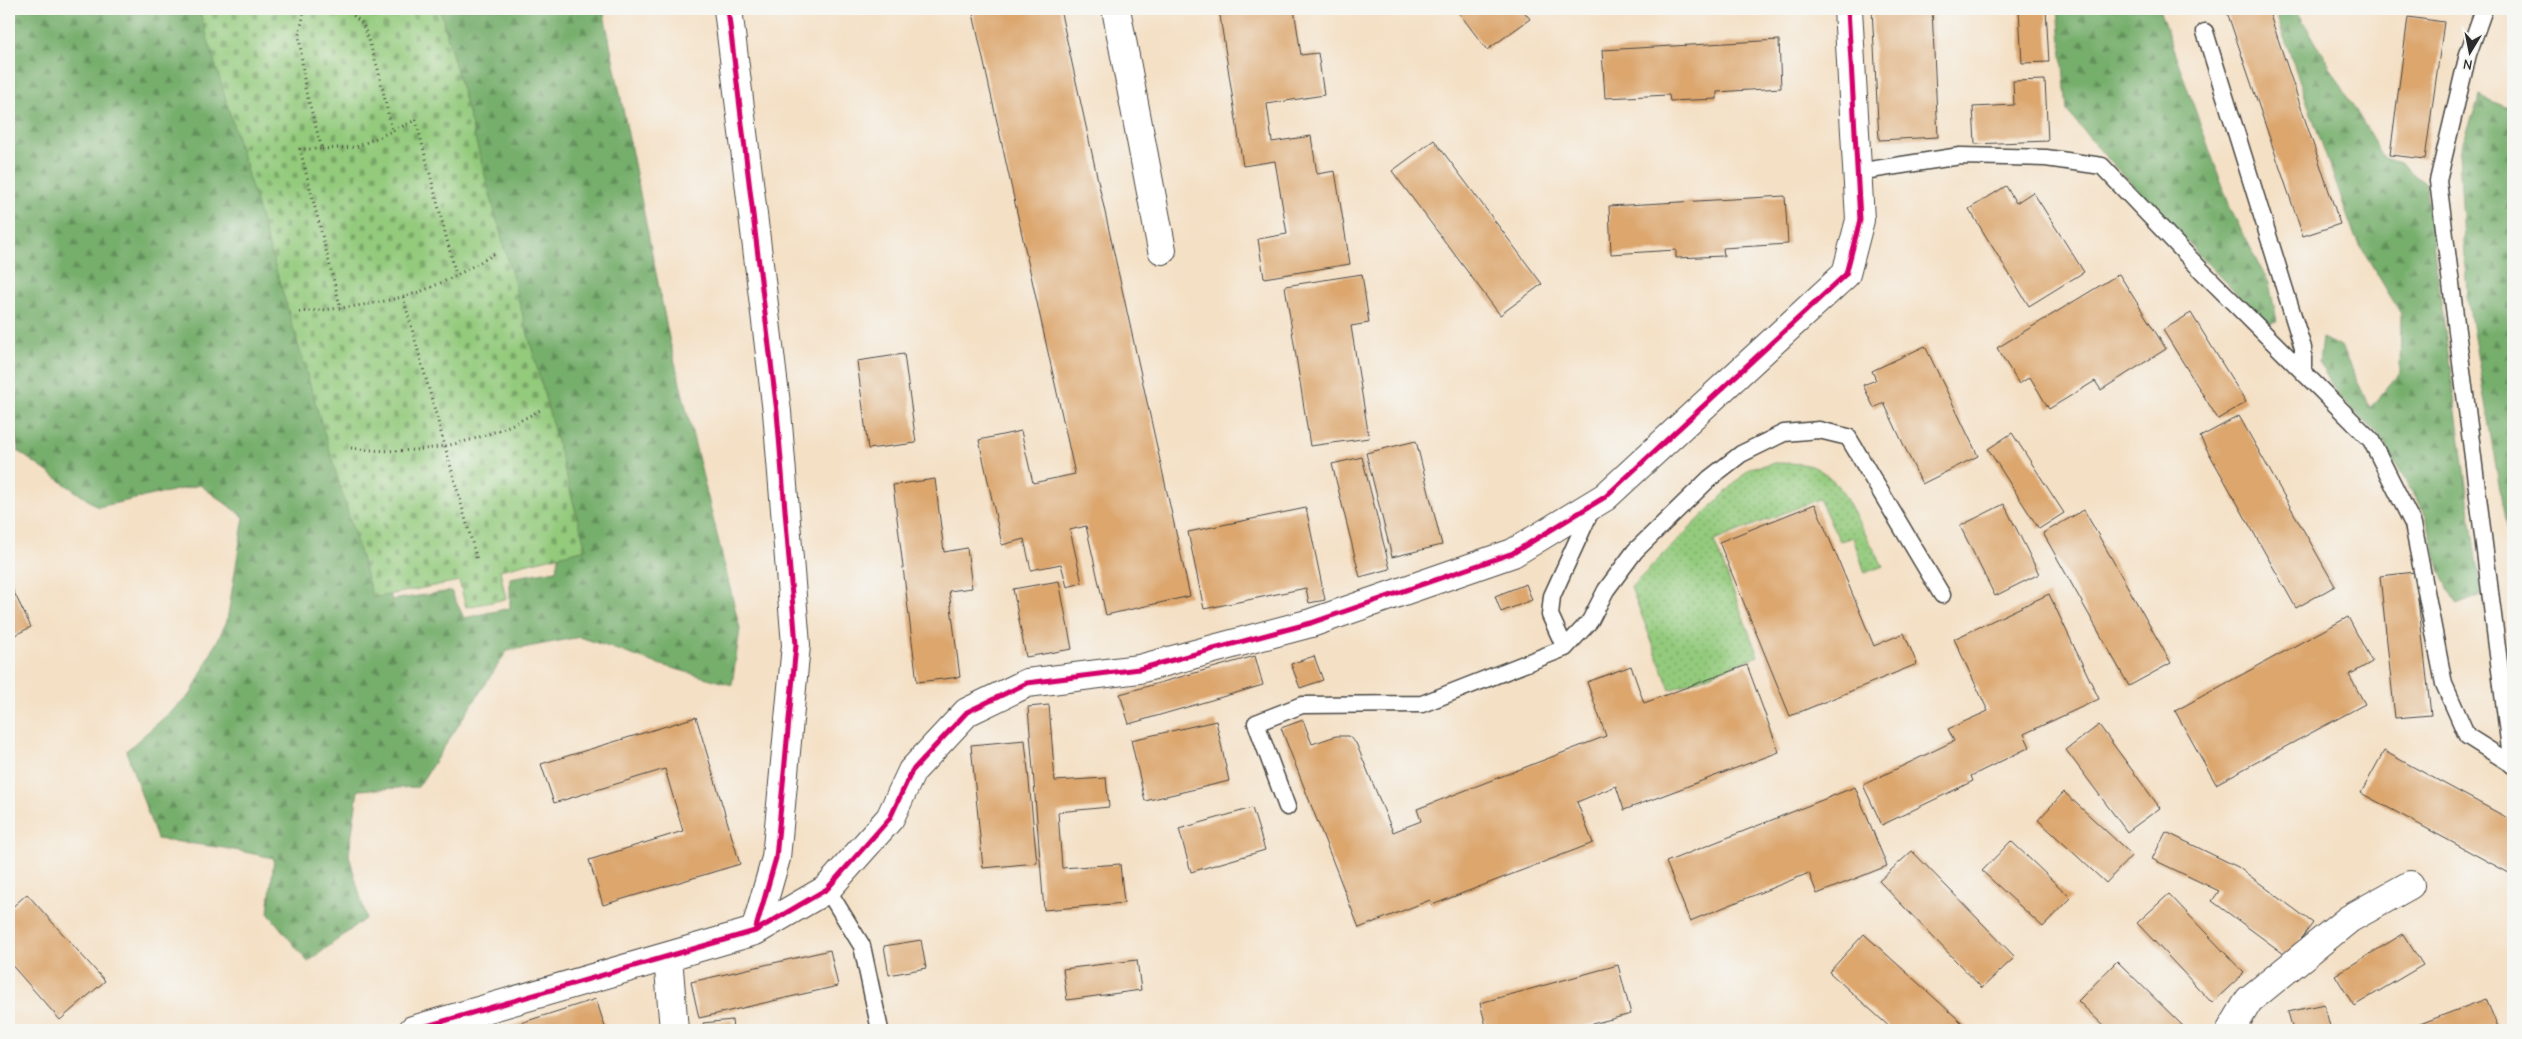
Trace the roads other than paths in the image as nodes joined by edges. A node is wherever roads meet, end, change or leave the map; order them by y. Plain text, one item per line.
1 (728, 9) edge
2 (1116, 9) edge
3 (1848, 9) edge
4 (2484, 9) edge
5 (2205, 32) dead end
6 (1857, 172) junction
7 (1162, 250) dead end
8 (2303, 372) junction
9 (1594, 504) junction
10 (1942, 595) dead end
11 (1565, 648) junction
12 (2513, 766) edge
13 (1287, 807) dead end
14 (2410, 885) dead end
15 (827, 889) junction
16 (755, 931) junction
17 (668, 957) junction
18 (413, 1030) edge
19 (674, 1030) edge
20 (880, 1030) edge
21 (2231, 1030) edge

1 - 16 street
2 - 7 street
3 - 6 street
4 - 12 lane
5 - 8 lane
6 - 8 lane
6 - 9 street
8 - 12 lane
9 - 11 lane
9 - 15 street
10 - 11 lane
11 - 13 lane
14 - 21 street
15 - 16 street
15 - 20 lane
16 - 17 street
17 - 18 street
17 - 19 street

